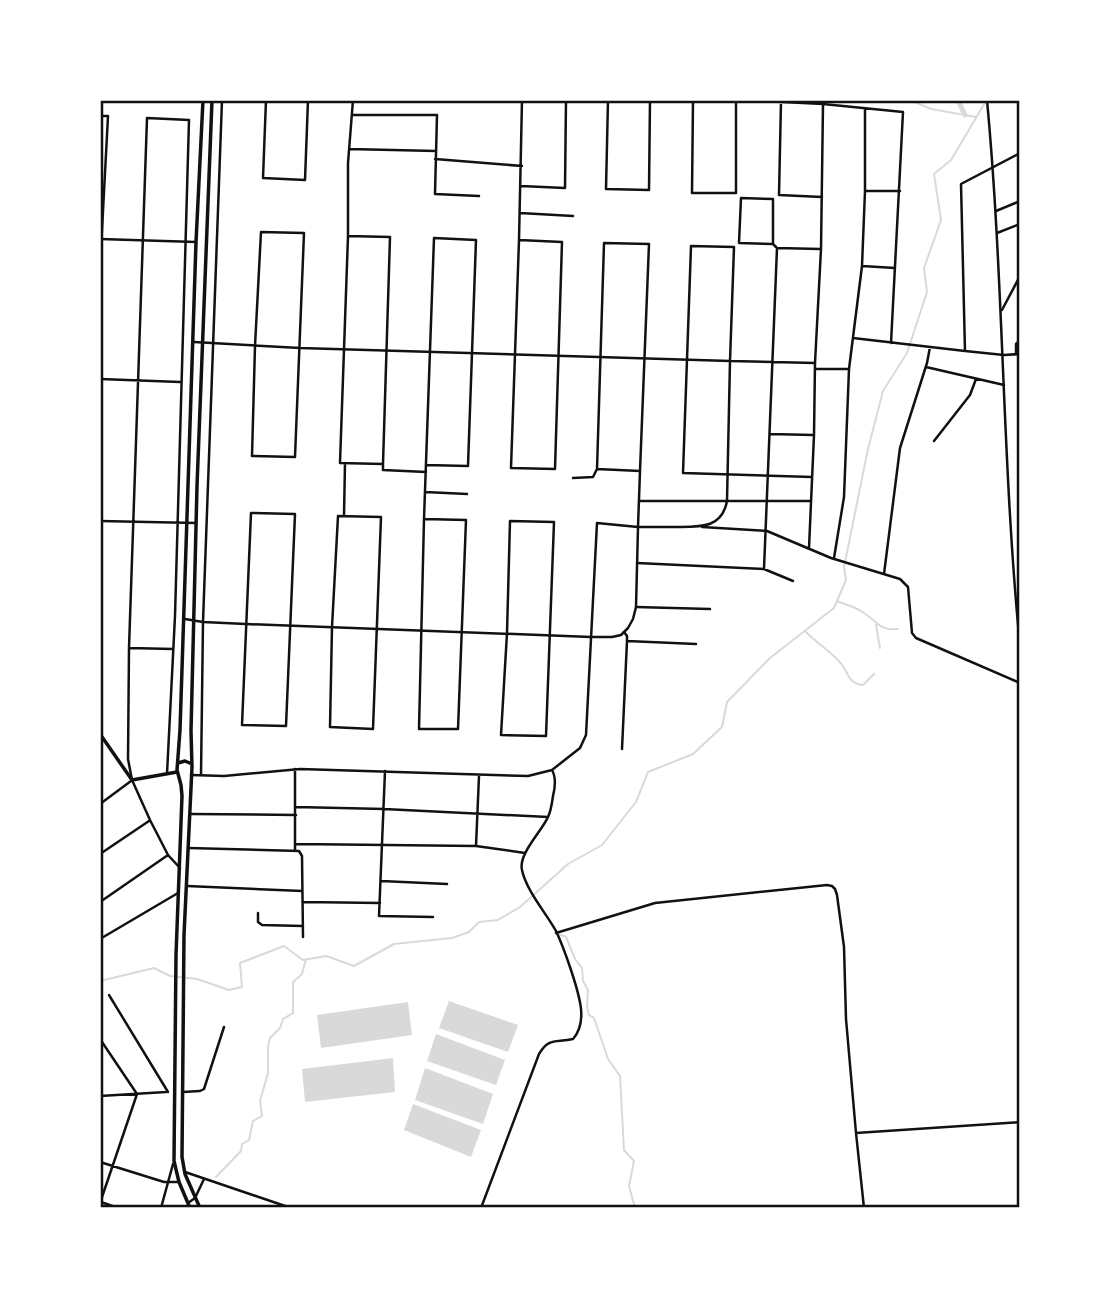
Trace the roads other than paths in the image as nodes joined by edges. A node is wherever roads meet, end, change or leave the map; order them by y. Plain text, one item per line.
1 (204, 100) edge
2 (212, 100) edge
3 (222, 100) edge
4 (266, 100) edge
5 (308, 100) edge
6 (353, 100) edge
7 (523, 100) edge
8 (566, 100) edge
9 (608, 100) edge
10 (650, 100) edge
11 (693, 100) edge
12 (738, 100) edge
13 (987, 100) edge
14 (781, 102) junction
15 (823, 104) junction
16 (865, 109) junction
17 (352, 115) junction
18 (100, 116) edge
19 (349, 149) junction
20 (436, 151) junction
21 (1020, 153) edge
22 (435, 159) junction
23 (522, 166) junction
24 (994, 167) junction
25 (521, 186) junction
26 (865, 191) junction
27 (900, 191) junction
28 (479, 196) dead end
29 (822, 197) junction
30 (1020, 201) edge
31 (996, 211) junction
32 (520, 213) junction
33 (573, 216) dead end
34 (1020, 224) edge
35 (997, 233) junction
36 (348, 236) junction
37 (100, 239) edge
38 (143, 240) junction
39 (519, 240) junction
40 (186, 242) junction
41 (196, 242) junction
42 (773, 244) junction
43 (777, 248) junction
44 (821, 249) junction
45 (862, 266) junction
46 (100, 268) edge
47 (895, 268) junction
48 (1020, 276) edge
49 (1002, 310) junction
50 (853, 338) junction
51 (1020, 340) edge
52 (194, 342) junction
53 (202, 343) junction
54 (891, 343) junction
55 (213, 344) junction
56 (255, 345) junction
57 (300, 348) junction
58 (930, 348) junction
59 (343, 349) junction
60 (387, 350) junction
61 (965, 351) junction
62 (430, 352) junction
63 (472, 353) junction
64 (1018, 354) edge
65 (516, 355) junction
66 (1003, 355) junction
67 (559, 356) junction
68 (601, 357) junction
69 (645, 359) junction
70 (687, 360) junction
71 (730, 361) junction
72 (773, 362) junction
73 (815, 363) junction
74 (926, 367) junction
75 (815, 369) junction
76 (849, 369) junction
77 (100, 379) edge
78 (976, 379) junction
79 (138, 381) junction
80 (181, 382) junction
81 (1003, 385) junction
82 (771, 434) junction
83 (814, 435) junction
84 (934, 441) dead end
85 (345, 463) junction
86 (383, 464) junction
87 (426, 465) junction
88 (597, 469) junction
89 (640, 471) junction
90 (426, 472) junction
91 (727, 474) junction
92 (769, 475) junction
93 (812, 477) junction
94 (573, 478) dead end
95 (425, 492) junction
96 (467, 494) dead end
97 (768, 500) junction
98 (639, 501) junction
99 (727, 501) junction
100 (811, 501) junction
101 (344, 516) junction
102 (424, 519) junction
103 (100, 521) edge
104 (134, 522) junction
105 (177, 523) junction
106 (188, 523) junction
107 (195, 523) junction
108 (638, 527) junction
109 (702, 527) junction
110 (766, 531) junction
111 (809, 548) junction
112 (834, 558) junction
113 (638, 563) junction
114 (764, 569) junction
115 (884, 573) junction
116 (1013, 573) junction
117 (1020, 573) edge
118 (793, 581) dead end
119 (636, 607) junction
120 (710, 609) dead end
121 (175, 615) junction
122 (185, 619) junction
123 (193, 621) junction
124 (203, 622) junction
125 (246, 624) junction
126 (290, 626) junction
127 (332, 627) junction
128 (378, 629) junction
129 (421, 630) junction
130 (462, 632) junction
131 (624, 632) junction
132 (508, 633) junction
133 (549, 635) junction
134 (591, 637) junction
135 (627, 641) junction
136 (696, 644) dead end
137 (1020, 646) edge
138 (129, 648) junction
139 (173, 649) junction
140 (1020, 683) edge
141 (100, 734) edge
142 (622, 749) dead end
143 (178, 763) junction
144 (192, 764) junction
145 (295, 769) junction
146 (552, 770) junction
147 (385, 771) junction
148 (167, 774) junction
149 (178, 774) junction
150 (191, 775) junction
151 (479, 775) junction
152 (201, 776) junction
153 (132, 780) junction
154 (100, 804) edge
155 (296, 807) junction
156 (384, 809) junction
157 (477, 813) junction
158 (189, 814) junction
159 (296, 815) junction
160 (548, 817) junction
161 (150, 820) junction
162 (296, 844) junction
163 (382, 844) junction
164 (476, 846) junction
165 (188, 848) junction
166 (295, 850) junction
167 (525, 853) junction
168 (100, 854) edge
169 (168, 855) junction
170 (180, 868) junction
171 (381, 881) junction
172 (447, 884) dead end
173 (187, 886) junction
174 (302, 891) junction
175 (179, 893) junction
176 (100, 902) edge
177 (303, 902) junction
178 (380, 903) junction
179 (258, 913) dead end
180 (433, 917) dead end
181 (303, 926) junction
182 (556, 933) junction
183 (303, 937) dead end
184 (100, 939) edge
185 (108, 995) dead end
186 (224, 1027) dead end
187 (100, 1039) edge
188 (168, 1092) junction
189 (175, 1092) junction
190 (183, 1092) junction
191 (136, 1094) junction
192 (100, 1096) edge
193 (1020, 1122) edge
194 (856, 1133) junction
195 (174, 1161) junction
196 (100, 1162) edge
197 (113, 1166) junction
198 (185, 1171) junction
199 (204, 1179) junction
200 (179, 1182) junction
201 (169, 1184) junction
202 (195, 1198) junction
203 (100, 1202) edge
204 (188, 1203) junction
205 (118, 1208) edge
206 (160, 1208) edge
207 (190, 1208) edge
208 (200, 1208) edge
209 (291, 1208) edge
210 (481, 1208) edge
211 (864, 1208) edge

1 - 41 main road
2 - 53 main road
3 - 55 street
4 - 5 street
6 - 17 street
7 - 23 street
8 - 25 street
9 - 10 street
11 - 12 street
12 - 14 street
13 - 24 street
14 - 15 street
14 - 29 street
15 - 16 street
15 - 29 street
16 - 26 street
16 - 27 street
17 - 19 street
17 - 20 street
18 - 37 street
19 - 20 street
19 - 36 street
20 - 22 street
21 - 24 street
22 - 23 street
22 - 28 street
23 - 25 street
24 - 31 street
24 - 61 street
25 - 32 street
26 - 27 street
26 - 45 street
27 - 47 street
29 - 44 street
30 - 31 street
31 - 35 street
32 - 33 street
32 - 39 street
34 - 35 street
35 - 49 street
36 - 59 street
36 - 60 street
37 - 38 street
37 - 46 street
38 - 40 street
38 - 40 street
38 - 79 street
39 - 65 street
39 - 67 street
40 - 41 street
40 - 80 street
41 - 52 main road
42 - 42 street
42 - 43 street
43 - 44 street
43 - 72 street
44 - 73 street
45 - 47 street
45 - 50 street
47 - 54 street
48 - 49 street
49 - 66 street
50 - 54 street
50 - 76 street
51 - 64 street
52 - 53 street
52 - 106 main road
53 - 55 street
53 - 107 main road
54 - 58 street
55 - 56 street
55 - 124 street
56 - 57 street
56 - 57 street
56 - 57 street
57 - 59 street
58 - 61 street
58 - 74 street
59 - 60 street
59 - 85 street
60 - 62 street
60 - 86 street
61 - 66 street
62 - 63 street
62 - 63 street
62 - 87 street
63 - 65 street
63 - 87 street
64 - 66 street
65 - 67 street
65 - 67 street
66 - 81 street
67 - 68 street
68 - 69 street
68 - 69 street
68 - 88 street
69 - 70 street
69 - 89 street
70 - 71 street
70 - 71 street
70 - 91 street
71 - 72 street
71 - 91 street
72 - 73 street
72 - 82 street
73 - 75 street
74 - 78 street
74 - 115 street
75 - 76 street
75 - 83 street
76 - 112 street
77 - 79 street
78 - 81 street
78 - 84 street
79 - 80 street
79 - 104 street
80 - 105 street
81 - 116 street
82 - 83 street
82 - 92 street
83 - 93 street
85 - 86 street
85 - 101 street
86 - 90 street
87 - 90 street
88 - 89 street
88 - 94 street
89 - 98 street
90 - 95 street
91 - 92 street
91 - 99 street
92 - 93 street
92 - 97 street
93 - 100 street
95 - 96 street
95 - 102 street
97 - 99 street
97 - 100 street
97 - 110 street
98 - 99 street
98 - 108 street
99 - 109 street
100 - 111 street
101 - 127 street
101 - 128 street
102 - 129 street
102 - 130 street
103 - 104 street
104 - 105 street
104 - 138 street
105 - 106 street
105 - 121 street
106 - 107 street
106 - 122 main road
107 - 123 main road
108 - 109 street
108 - 113 street
108 - 134 street
109 - 110 street
110 - 111 street
110 - 114 street
111 - 112 street
112 - 115 street
113 - 114 street
113 - 119 street
114 - 118 street
115 - 140 street
116 - 117 street
116 - 137 street
119 - 120 street
119 - 131 street
121 - 122 street
121 - 139 street
122 - 123 street
122 - 143 main road
123 - 124 street
123 - 144 main road
124 - 125 street
124 - 152 street
125 - 126 street
125 - 126 street
125 - 126 street
126 - 127 street
127 - 128 street
127 - 128 street
128 - 129 street
129 - 130 street
129 - 130 street
130 - 132 street
131 - 134 street
131 - 135 street
132 - 133 street
132 - 133 street
132 - 133 street
133 - 134 street
134 - 146 street
135 - 136 street
135 - 142 street
138 - 139 street
138 - 153 street
139 - 148 street
141 - 153 main road
143 - 144 main road
143 - 149 main road
144 - 150 main road
145 - 147 street
145 - 152 street
145 - 155 street
146 - 151 street
146 - 160 street
147 - 151 street
147 - 156 street
148 - 149 main road
148 - 153 main road
149 - 150 main road
149 - 170 main road
150 - 152 street
150 - 158 main road
151 - 157 street
153 - 154 street
153 - 161 street
155 - 156 street
155 - 159 street
156 - 157 street
156 - 163 street
157 - 160 street
157 - 164 street
158 - 159 street
158 - 165 main road
159 - 162 street
160 - 167 street
161 - 168 street
161 - 169 street
162 - 163 street
162 - 166 street
163 - 164 street
163 - 171 street
164 - 167 street
165 - 166 street
165 - 173 main road
166 - 174 street
167 - 182 street
169 - 170 street
169 - 176 street
170 - 175 main road
171 - 172 street
171 - 178 street
173 - 174 street
173 - 190 main road
174 - 177 street
175 - 184 street
175 - 189 main road
177 - 178 street
177 - 181 street
178 - 180 street
179 - 181 street
181 - 183 street
182 - 194 street
182 - 210 street
185 - 188 street
186 - 190 street
187 - 191 street
188 - 189 street
188 - 191 street
189 - 195 main road
190 - 198 main road
191 - 192 street
191 - 197 street
193 - 194 street
194 - 211 street
195 - 200 main road
195 - 201 street
196 - 197 street
197 - 201 street
197 - 203 street
198 - 199 street
198 - 202 main road
199 - 202 street
199 - 209 street
200 - 201 street
200 - 204 main road
201 - 206 street
202 - 204 street
202 - 208 main road
203 - 205 street
204 - 207 main road

